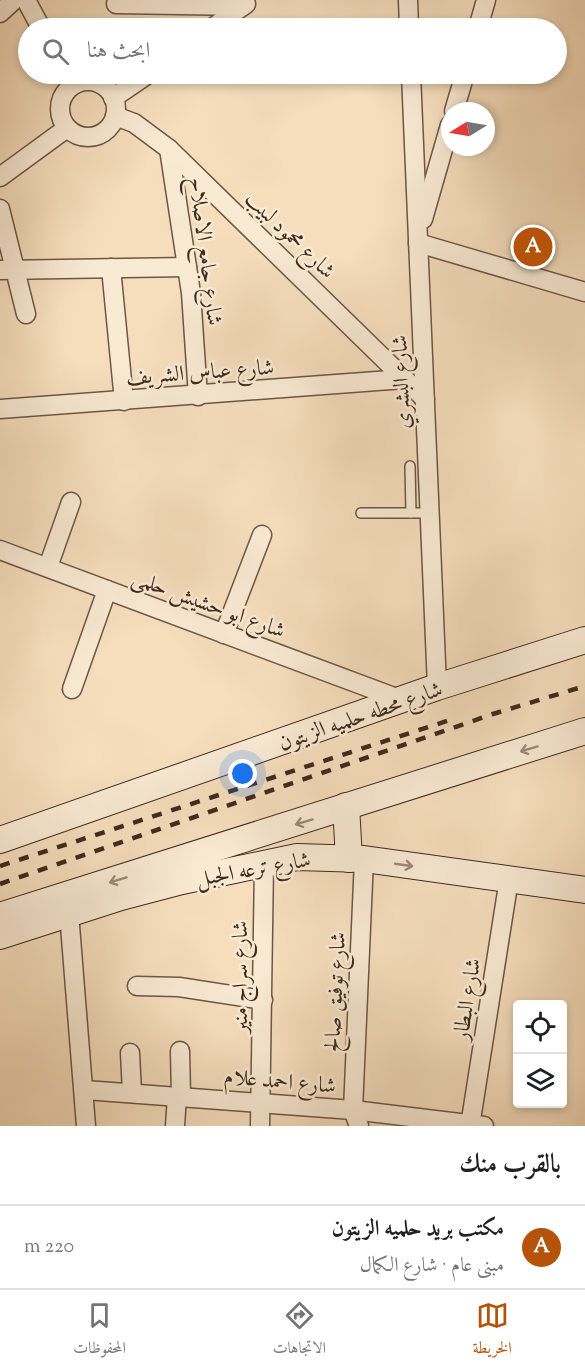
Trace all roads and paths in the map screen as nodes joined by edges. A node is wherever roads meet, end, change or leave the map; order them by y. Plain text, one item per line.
1 (14, 0) edge
2 (26, 0) edge
3 (408, 0) edge
4 (486, 0) edge
5 (248, 3) edge
6 (116, 4) dead end
7 (0, 13) edge
8 (36, 18) edge
9 (226, 18) edge
10 (409, 18) edge
11 (481, 18) edge
12 (68, 84) edge
13 (100, 84) edge
14 (138, 84) edge
15 (411, 84) edge
16 (462, 84) edge
17 (457, 102) edge
18 (114, 107) junction
19 (67, 128) junction
20 (169, 149) junction
21 (441, 156) edge
22 (0, 177) edge
23 (0, 208) edge
24 (418, 239) junction
25 (187, 267) junction
26 (111, 268) junction
27 (8, 270) edge
28 (585, 292) edge
29 (26, 314) dead end
30 (404, 379) junction
31 (198, 396) junction
32 (425, 399) junction
33 (124, 401) junction
34 (0, 409) edge
35 (410, 466) dead end
36 (71, 502) dead end
37 (361, 513) dead end
38 (411, 513) junction
39 (430, 513) junction
40 (262, 535) dead end
41 (0, 550) edge
42 (48, 567) junction
43 (106, 590) junction
44 (224, 634) junction
45 (585, 640) edge
46 (438, 687) junction
47 (72, 688) dead end
48 (402, 700) junction
49 (585, 731) edge
50 (346, 806) junction
51 (0, 840) edge
52 (356, 859) junction
53 (264, 864) junction
54 (509, 879) junction
55 (585, 890) edge
56 (69, 913) junction
57 (2, 920) edge
58 (137, 986) dead end
59 (263, 1000) junction
60 (180, 1051) dead end
61 (130, 1053) dead end
62 (85, 1090) junction
63 (132, 1093) junction
64 (179, 1096) junction
65 (262, 1102) junction
66 (356, 1118) edge
67 (86, 1126) edge
68 (175, 1126) edge
69 (260, 1126) edge
70 (475, 1126) edge

1 - 7 street
2 - 8 street
3 - 10 street
4 - 11 street
5 - 6 street
5 - 9 street
12 - 19 street
13 - 18 street
14 - 18 street
15 - 24 street, شارع البشري
16 - 17 street
18 - 19 street
18 - 20 street, شارع محمود لبيب
19 - 22 street
20 - 25 street, شارع جامع الاصلاح
20 - 30 street, شارع محمود لبيب
21 - 24 street
23 - 27 street
24 - 28 street
24 - 32 street, شارع البشري
25 - 26 street
25 - 31 street, شارع جامع الاصلاح
26 - 27 street
26 - 33 street
27 - 29 street
30 - 31 street, شارع عباس الشريف
30 - 32 street, شارع محمود لبيب
31 - 33 street, شارع عباس الشريف
32 - 39 street, شارع البشري
33 - 34 street, شارع عباس الشريف
35 - 38 lane
36 - 42 street
37 - 38 lane
38 - 39 lane
39 - 46 street, شارع البشري
40 - 44 street
41 - 42 street, شارع ابو حشيش حلمى
42 - 43 street, شارع ابو حشيش حلمى
43 - 44 street, شارع ابو حشيش حلمى
43 - 47 street
44 - 48 street, شارع ابو حشيش حلمى
45 - 46 street, شارع محطه حلميه الزيتون
46 - 48 street, شارع محطه حلميه الزيتون
48 - 51 street, شارع محطه حلميه الزيتون
49 -> 50 street
50 - 52 street
50 -> 57 street
52 - 53 street, شارع ترعه الجبل
52 -> 54 street, شارع ترعه الجبل
52 - 66 street, شارع توفيق صالح
53 - 56 street, شارع ترعه الجبل
53 - 59 street, شارع سراج منير
54 - 55 street, شارع ترعه الجبل
54 - 70 street, شارع البطار
56 - 57 street, شارع ترعه الجبل
56 - 62 street
58 - 59 street
59 - 65 street, شارع سراج منير
60 - 64 street
61 - 63 street
62 - 63 street, شارع احمد علام
62 - 67 street
63 - 64 street, شارع احمد علام
64 - 65 street, شارع احمد علام
64 - 68 street
65 - 66 street, شارع احمد علام
65 - 69 street, شارع سراج منير
66 - 70 street, شارع احمد علام

